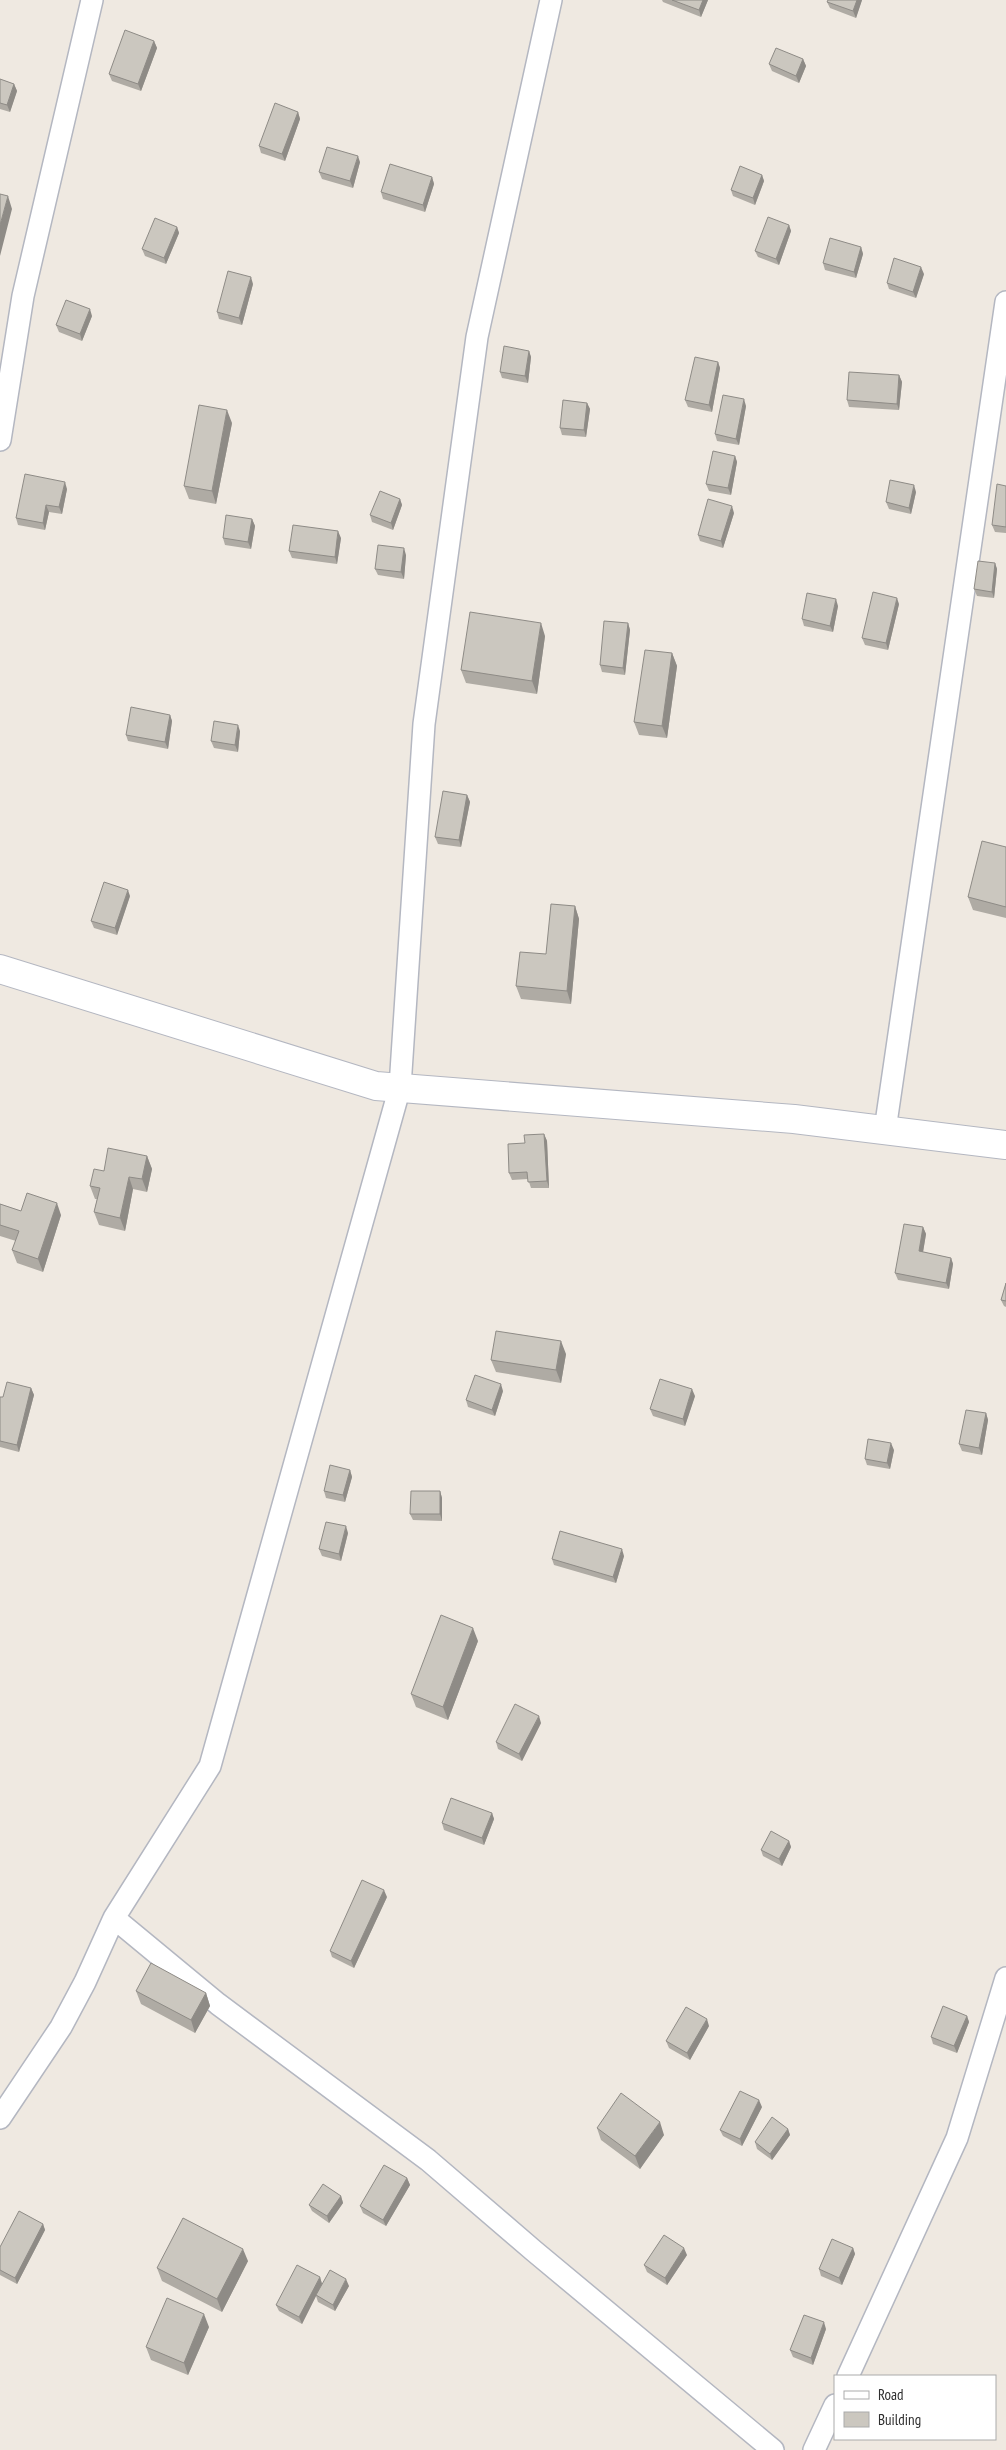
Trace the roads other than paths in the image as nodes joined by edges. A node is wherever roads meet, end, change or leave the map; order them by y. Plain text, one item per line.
1 (92, 0) edge
2 (551, 0) edge
3 (1006, 302) edge
4 (0, 440) edge
5 (0, 969) edge
6 (400, 1087) junction
7 (885, 1130) junction
8 (1006, 1145) edge
9 (114, 1918) junction
10 (1006, 1978) edge
11 (0, 2118) edge
12 (848, 2375) edge
13 (834, 2407) edge
14 (774, 2450) edge
15 (814, 2450) edge

1 - 4 lane
2 - 6 lane
3 - 7 lane
5 - 6 street
6 - 7 street
6 - 9 lane
7 - 8 street
9 - 11 lane
9 - 14 lane
10 - 12 lane
13 - 15 lane

